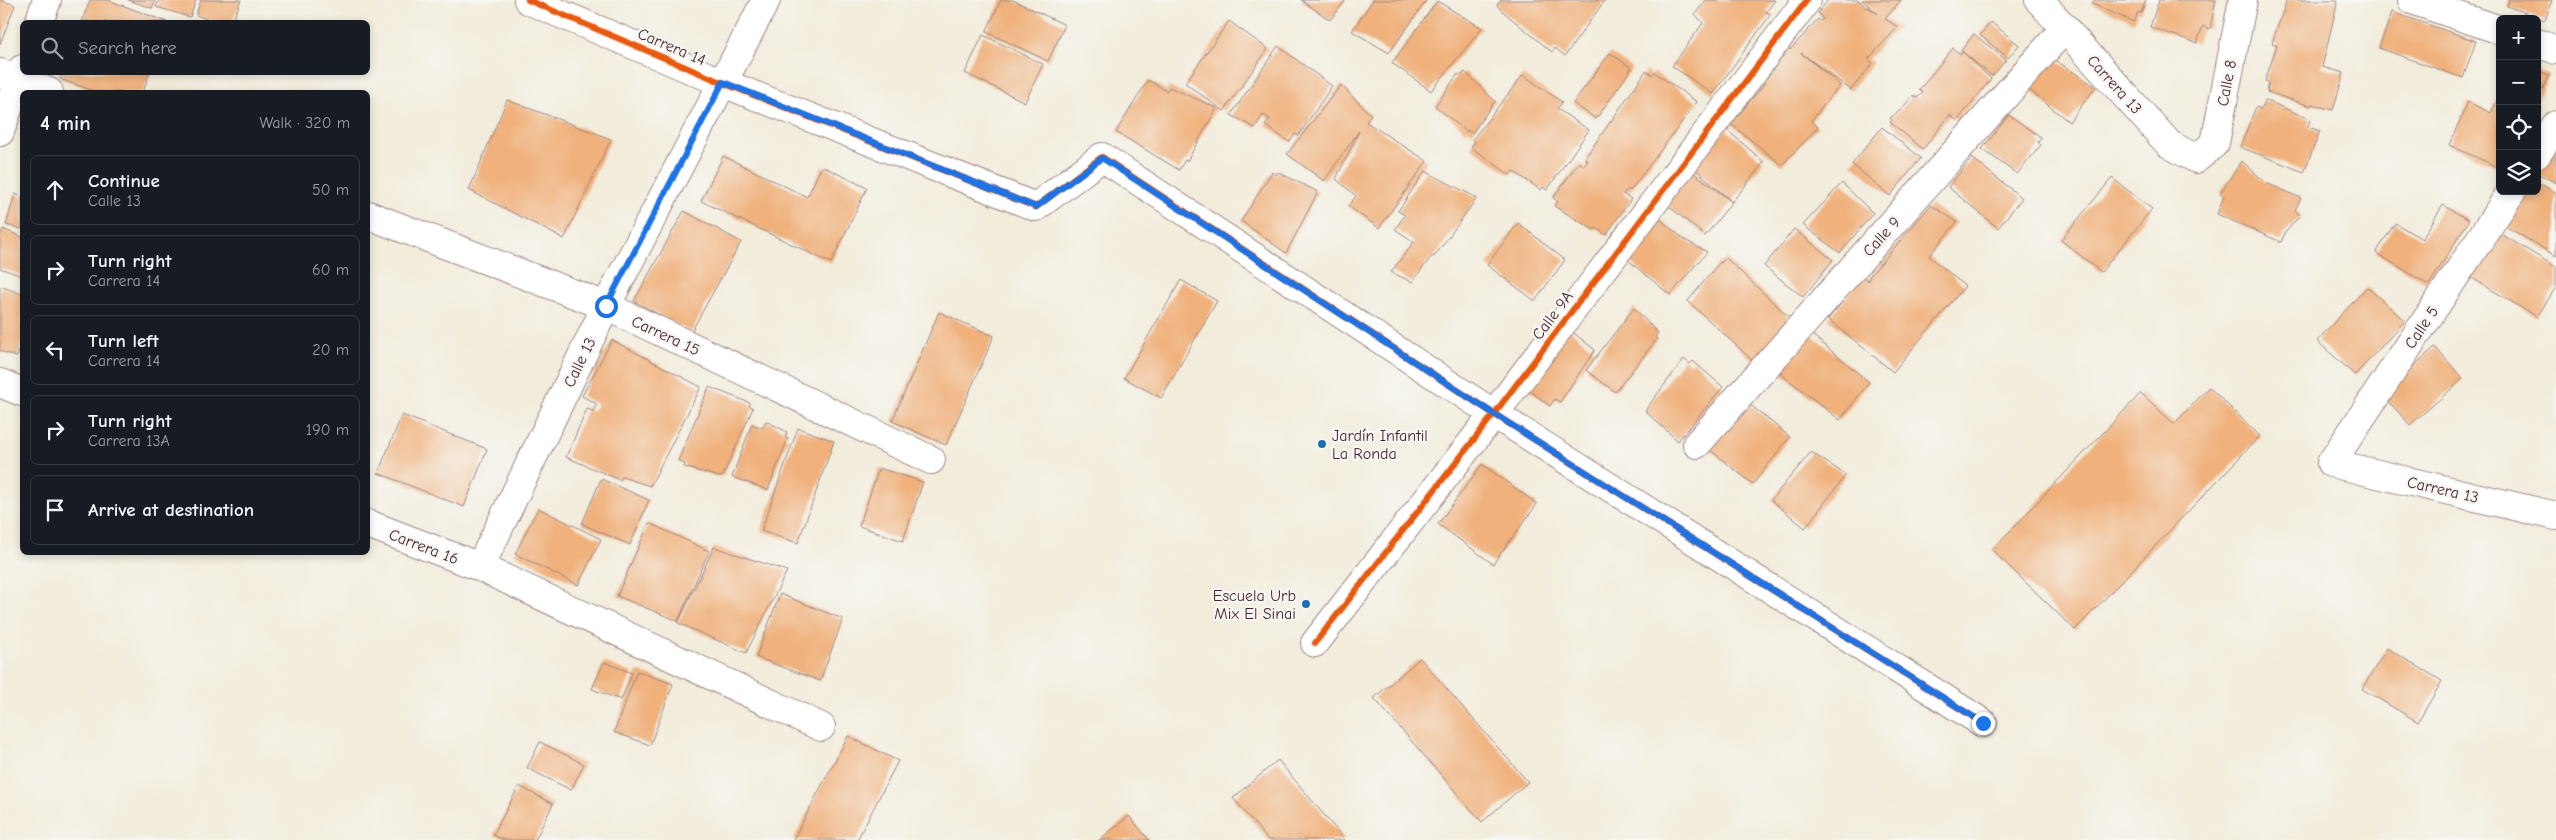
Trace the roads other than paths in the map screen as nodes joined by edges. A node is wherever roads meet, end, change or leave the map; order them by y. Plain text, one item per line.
1 (47, 0) edge
2 (528, 0) edge
3 (766, 0) edge
4 (1807, 0) edge
5 (2039, 0) edge
6 (2243, 0) edge
7 (2412, 0) edge
8 (40, 20) edge
9 (2065, 28) junction
10 (2496, 29) edge
11 (2541, 44) edge
12 (2556, 50) edge
13 (14, 74) edge
14 (723, 82) junction
15 (45, 90) edge
16 (2556, 125) edge
17 (0, 132) edge
18 (2540, 150) edge
19 (2196, 159) joint
20 (2509, 195) edge
21 (370, 216) edge
22 (606, 306) junction
23 (0, 383) edge
24 (20, 391) edge
25 (1494, 414) junction
26 (1697, 444) dead end
27 (931, 460) dead end
28 (2331, 463) joint
29 (2556, 516) edge
30 (370, 525) edge
31 (480, 567) junction
32 (1315, 643) dead end
33 (1983, 723) dead end
34 (821, 727) dead end

1 - 8 street
2 - 14 street, Carrera 14
3 - 14 street, Calle 13
4 - 25 street, Calle 9A
5 - 9 street, Carrera 13
6 - 19 street, Calle 8
7 - 10 street
9 - 19 street, Carrera 13
9 - 26 street, Calle 9
11 - 12 street
13 - 15 street
13 - 17 street
14 - 22 street, Calle 13
14 - 25 street, Carrera 14
16 - 18 street
20 - 28 street, Calle 5
21 - 22 street, Carrera 15
22 - 27 street, Carrera 15
22 - 31 street, Calle 13
23 - 24 street
25 - 32 street, Calle 9A
25 - 33 street
28 - 29 street, Carrera 13
30 - 31 street, Carrera 16
31 - 34 street, Carrera 16

